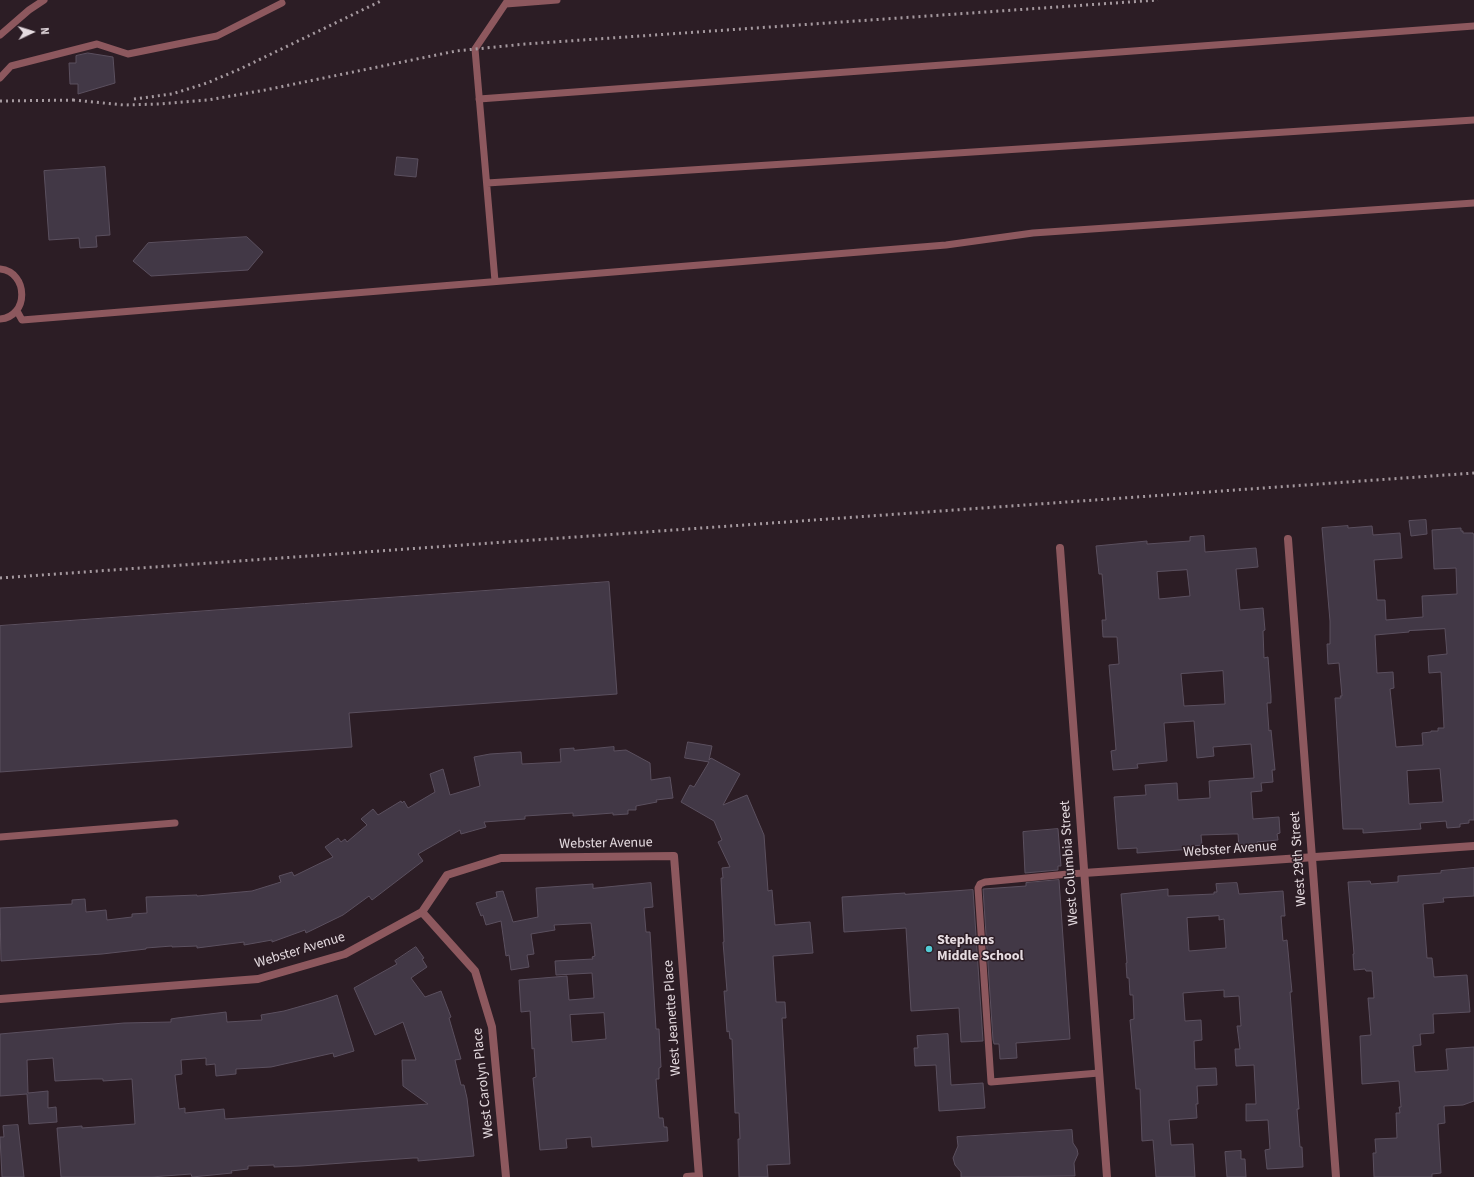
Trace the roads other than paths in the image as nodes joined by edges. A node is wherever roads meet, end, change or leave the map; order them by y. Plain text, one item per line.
1 (44, 0) edge
2 (557, 0) edge
3 (507, 2) edge
4 (282, 3) dead end
5 (1474, 26) edge
6 (0, 35) edge
7 (0, 78) edge
8 (479, 99) junction
9 (1474, 120) edge
10 (487, 183) junction
11 (1474, 203) edge
12 (0, 270) edge
13 (495, 281) junction
14 (17, 311) junction
15 (0, 319) edge
16 (1288, 539) dead end
17 (1060, 548) dead end
18 (175, 824) dead end
19 (0, 837) edge
20 (1474, 846) edge
21 (674, 856) joint
22 (1312, 857) junction
23 (1084, 873) junction
24 (422, 912) junction
25 (0, 999) edge
26 (1099, 1073) junction
27 (506, 1177) edge
28 (687, 1177) edge
29 (699, 1177) edge
30 (1107, 1177) edge
31 (1336, 1177) edge

1 - 6 lane
2 - 3 lane
3 - 8 lane
4 - 7 lane
5 - 8 lane
8 - 10 lane
9 - 10 lane
10 - 13 lane
11 - 13 lane
12 - 14 lane
13 - 14 lane
14 - 15 lane
16 - 22 street, West 29th Street
17 - 23 street, West Columbia Street
18 - 19 lane
20 - 22 street, Webster Avenue
21 - 24 street, Webster Avenue
21 - 29 street, West Jeanette Place
22 - 23 street, Webster Avenue
22 - 31 street, West 29th Street
23 - 26 street, West Columbia Street
23 - 26 lane
24 - 25 street, Webster Avenue
24 - 27 street, West Carolyn Place
26 - 30 street, West Columbia Street
28 - 29 street

